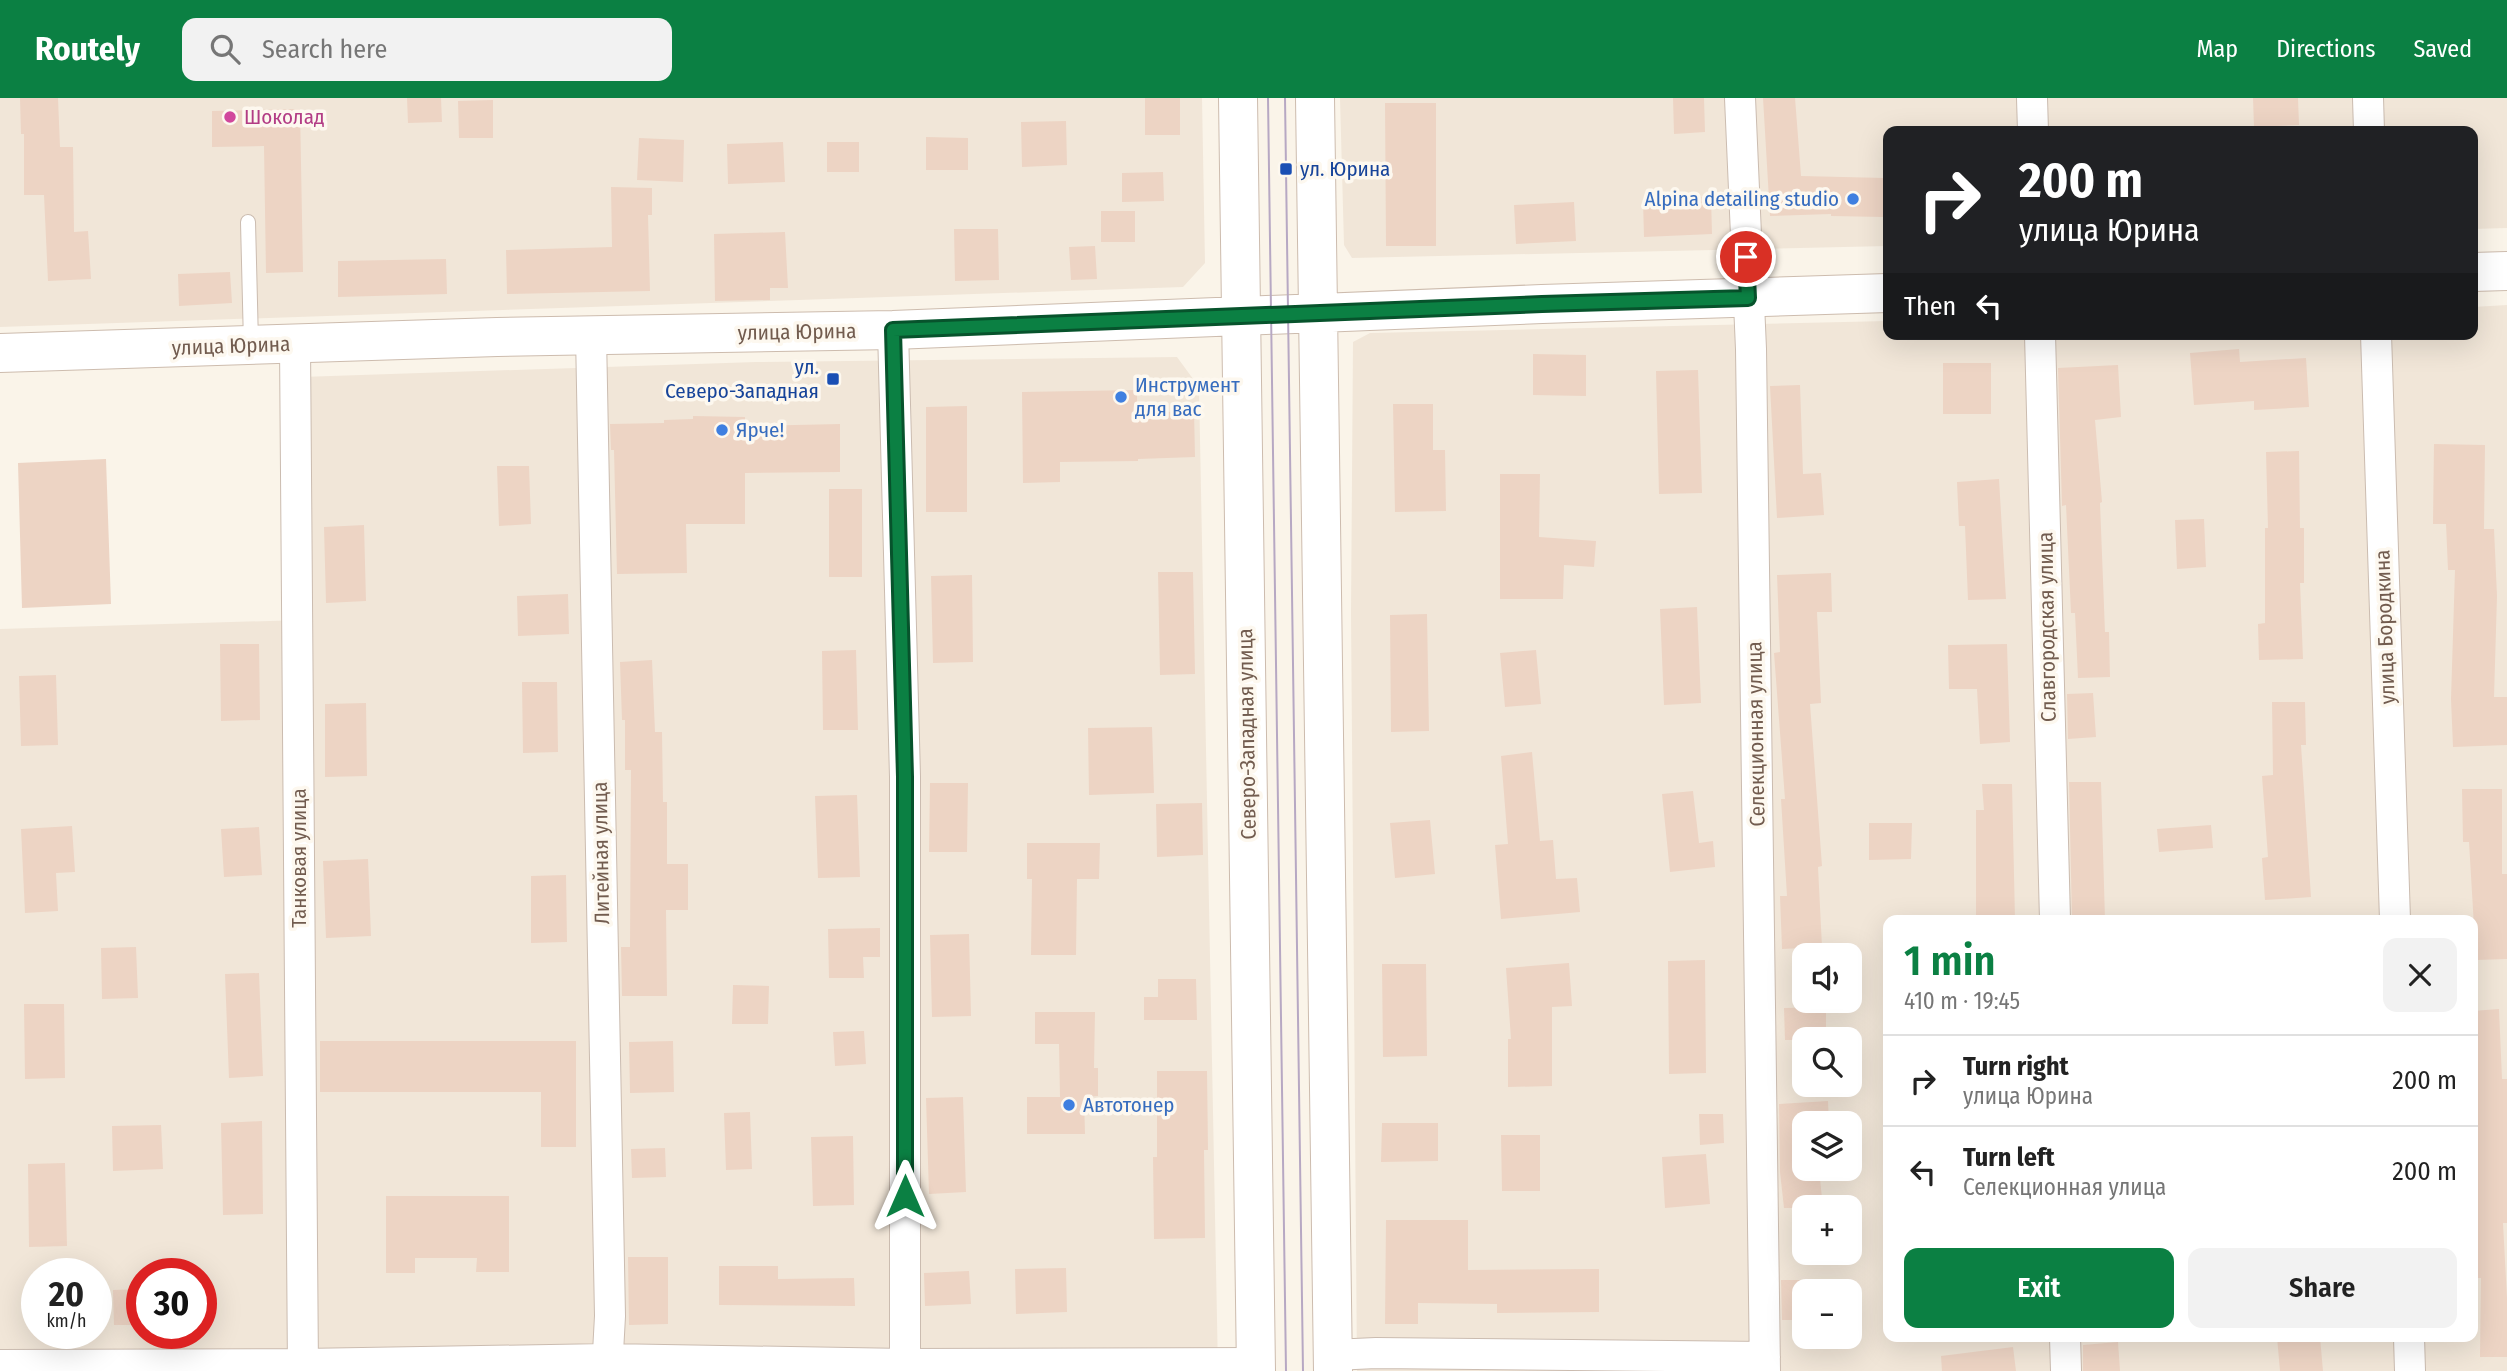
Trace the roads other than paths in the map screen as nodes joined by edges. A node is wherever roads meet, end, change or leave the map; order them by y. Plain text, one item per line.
1 (1238, 98) edge
2 (1315, 98) edge
3 (1740, 98) edge
4 (2032, 98) edge
5 (2368, 98) edge
6 (2033, 126) edge
7 (2369, 126) edge
8 (248, 222) dead end
9 (2507, 271) edge
10 (2478, 272) edge
11 (1883, 293) edge
12 (1748, 298) junction
13 (1318, 313) junction
14 (1240, 317) junction
15 (893, 330) junction
16 (591, 335) junction
17 (2040, 340) edge
18 (2376, 340) edge
19 (295, 345) junction
20 (251, 346) junction
21 (0, 352) edge
22 (2055, 915) edge
23 (2395, 915) edge
24 (2065, 1342) edge
25 (2409, 1342) edge
26 (1333, 1363) edge
27 (1765, 1364) edge
28 (0, 1365) edge
29 (607, 1365) edge
30 (905, 1367) edge
31 (1256, 1367) edge
32 (303, 1368) edge
33 (2066, 1371) edge
34 (2410, 1371) edge

1 - 14 main road, Северо-Западная улица
2 - 13 main road
3 - 12 street, Селекционная улица
4 - 6 street
5 - 7 street
8 - 20 lane
9 - 10 main road
11 - 12 main road, улица Юрина
12 - 13 main road, улица Юрина
12 - 27 street, Селекционная улица
13 - 14 main road, улица Юрина
13 - 26 main road
14 - 15 main road, улица Юрина
14 - 31 main road, Северо-Западная улица
15 - 16 main road, улица Юрина
15 - 30 street
16 - 19 main road, улица Юрина
16 - 29 street, Литейная улица
17 - 22 street, Славгородская улица
18 - 23 street, улица Бородкина
19 - 20 main road, улица Юрина
19 - 32 street, Танковая улица
20 - 21 main road, улица Юрина
24 - 33 street
25 - 34 street
26 - 27 street
28 - 32 street
29 - 30 street
29 - 32 street
30 - 31 street

